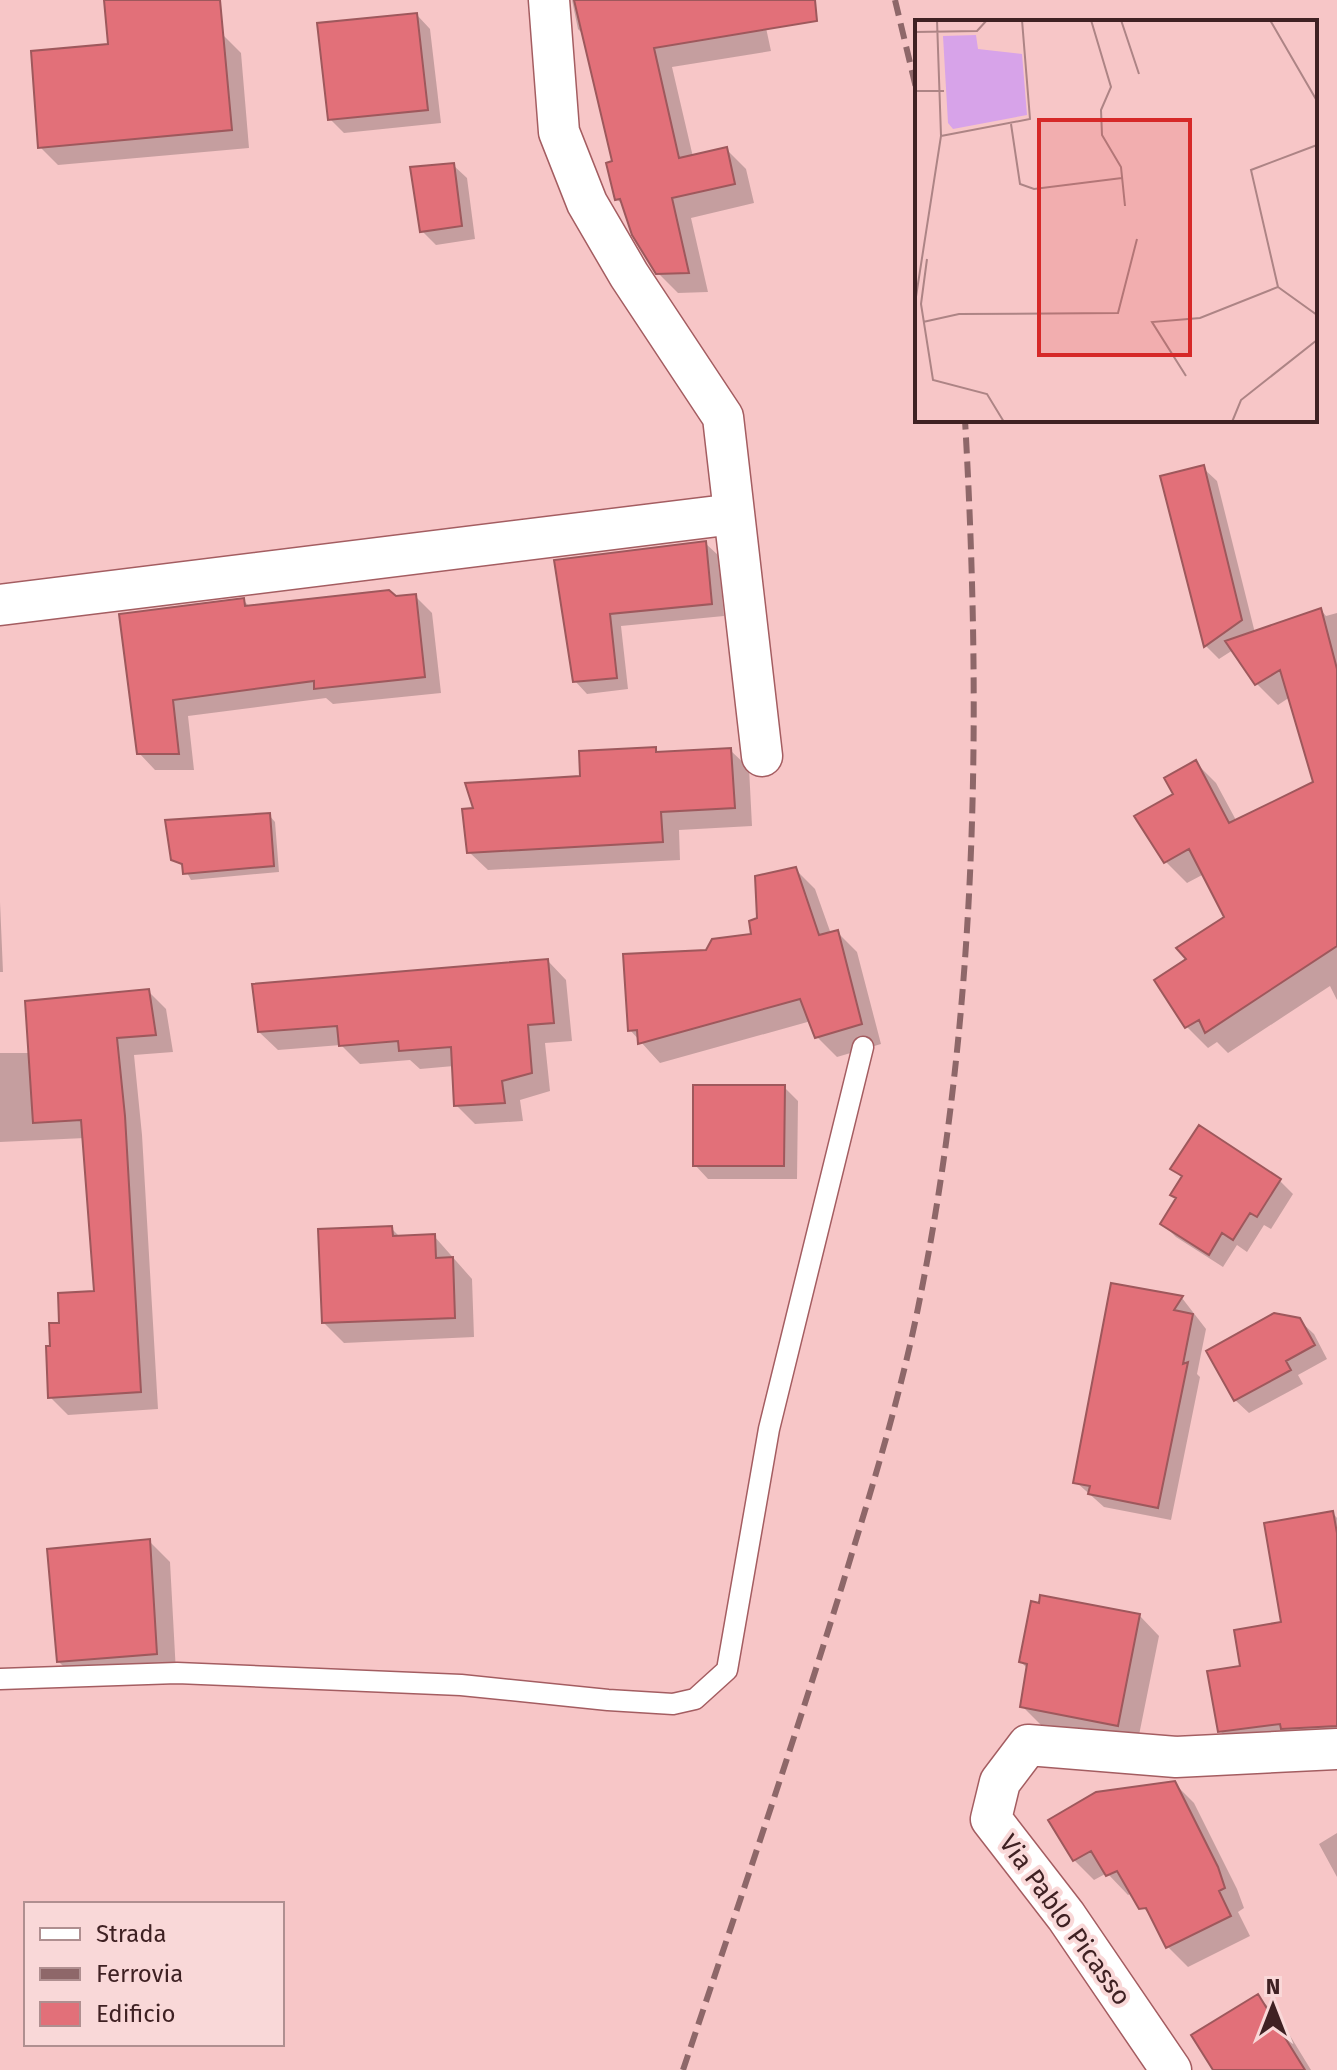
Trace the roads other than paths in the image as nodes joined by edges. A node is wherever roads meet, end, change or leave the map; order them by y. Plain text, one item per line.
1 (549, 0) edge
2 (734, 514) junction
3 (0, 605) edge
4 (762, 756) dead end
5 (863, 1047) dead end
6 (0, 1679) edge
7 (1337, 1749) edge
8 (1171, 2070) edge

1 - 2 street
2 - 3 street
2 - 4 street
5 - 6 lane
7 - 8 street, Via Pablo Picasso

